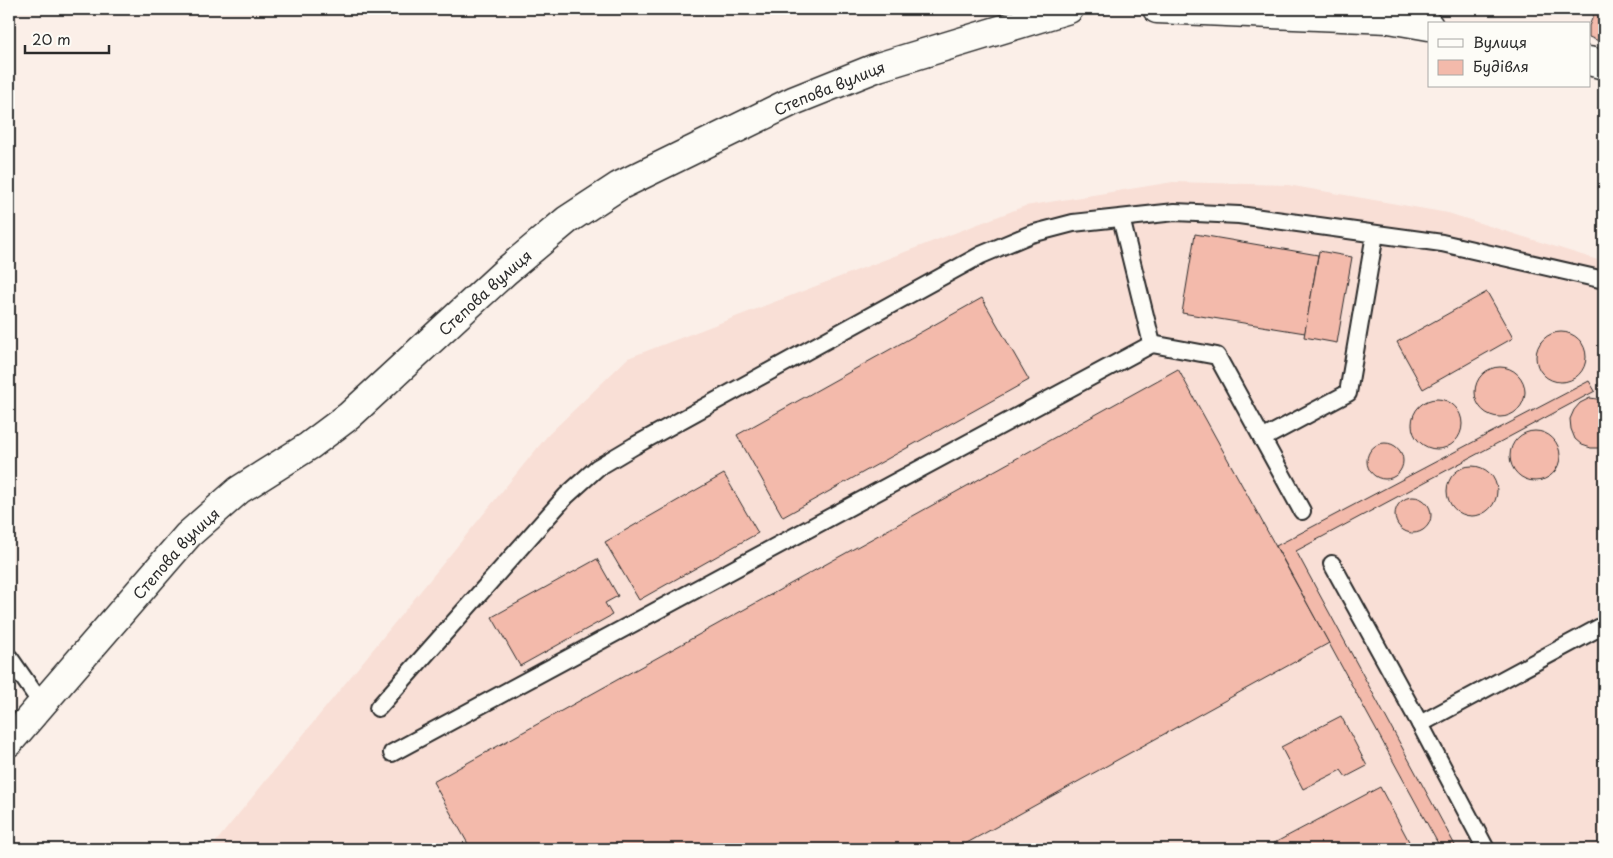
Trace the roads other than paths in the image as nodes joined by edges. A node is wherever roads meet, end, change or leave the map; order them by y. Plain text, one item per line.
1 (1069, 9) edge
2 (1157, 9) edge
3 (1428, 26) edge
4 (1590, 61) edge
5 (1604, 65) edge
6 (1121, 218) junction
7 (1375, 234) junction
8 (1604, 280) edge
9 (1152, 344) junction
10 (1262, 438) junction
11 (1302, 511) dead end
12 (1332, 564) dead end
13 (1604, 625) edge
14 (9, 657) edge
15 (41, 703) junction
16 (378, 708) dead end
17 (1420, 724) junction
18 (9, 742) edge
19 (392, 753) dead end
20 (1486, 849) edge

1 - 15 street, Степова вулиця
2 - 3 street
4 - 5 street
6 - 7 lane
6 - 9 lane
6 - 16 lane
7 - 8 lane
7 - 10 lane
9 - 10 lane
9 - 19 lane
10 - 11 lane
12 - 17 lane
13 - 17 lane
14 - 15 lane
15 - 18 street, Степова вулиця
17 - 20 lane

